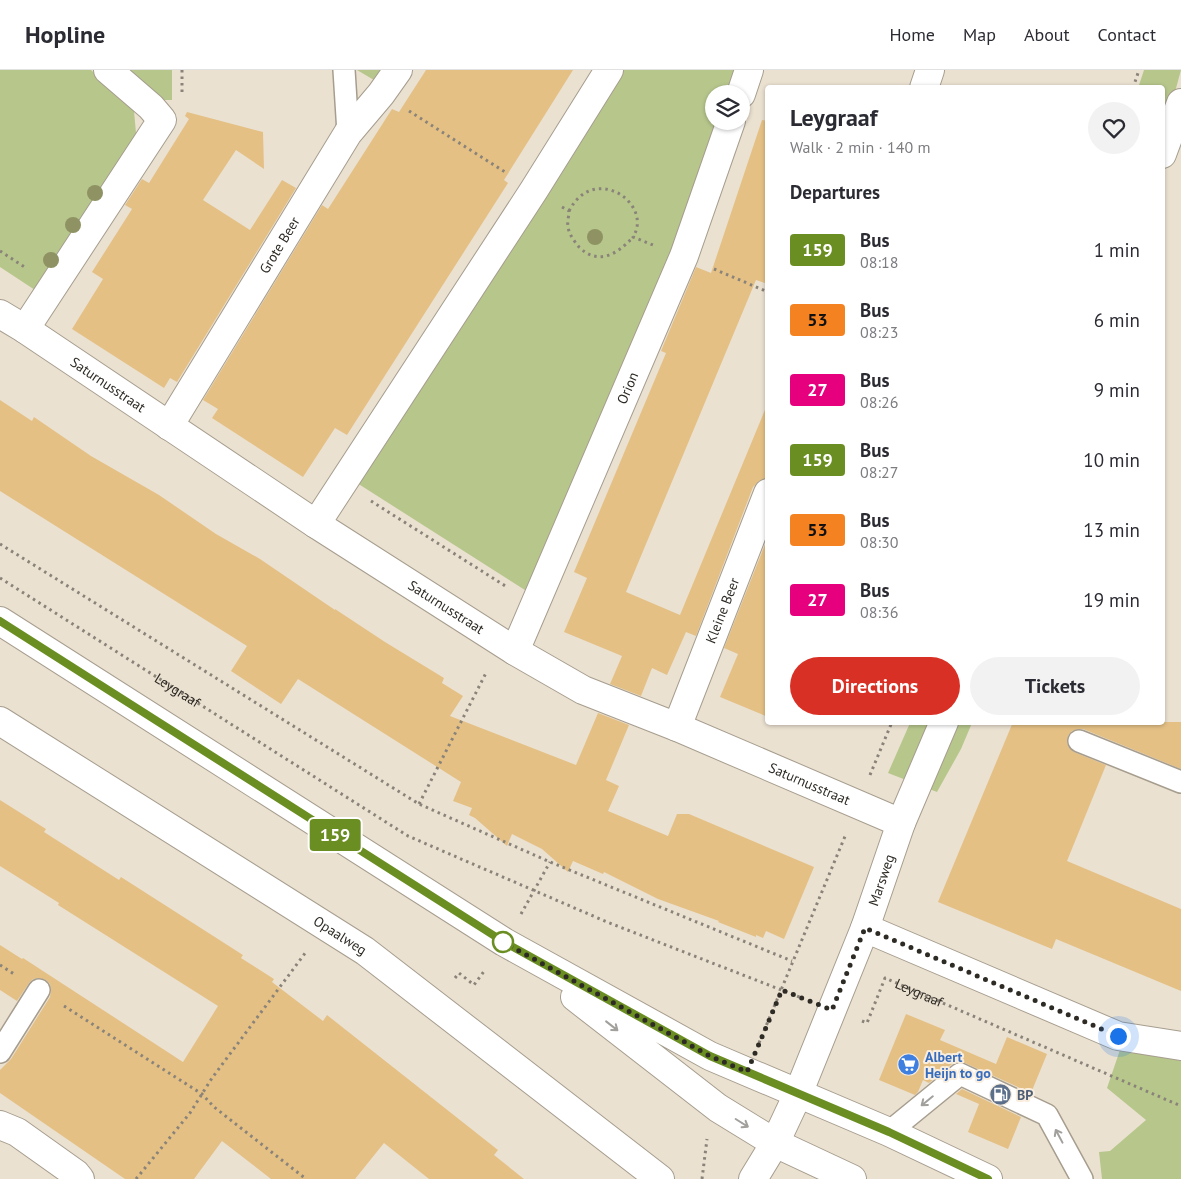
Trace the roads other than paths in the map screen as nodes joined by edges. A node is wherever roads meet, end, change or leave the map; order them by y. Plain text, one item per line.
1 (108, 70) edge
2 (344, 70) edge
3 (398, 70) edge
4 (609, 70) edge
5 (749, 70) edge
6 (930, 70) edge
7 (743, 85) edge
8 (925, 85) edge
9 (1181, 103) edge
10 (728, 130) edge
11 (348, 133) junction
12 (1165, 146) edge
13 (0, 314) edge
14 (25, 329) junction
15 (169, 426) junction
16 (765, 501) edge
17 (316, 524) junction
18 (0, 621) edge
19 (508, 646) junction
20 (0, 721) edge
21 (943, 725) edge
22 (677, 727) junction
23 (1079, 741) dead end
24 (1181, 782) edge
25 (901, 823) junction
26 (865, 928) junction
27 (504, 942) junction
28 (39, 990) road end
29 (1181, 1046) edge
30 (0, 1052) edge
31 (798, 1094) junction
32 (0, 1125) edge
33 (889, 1132) junction
34 (775, 1143) junction
35 (80, 1179) edge
36 (660, 1179) edge
37 (753, 1179) edge
38 (852, 1179) edge
39 (988, 1179) edge
40 (1082, 1179) edge

1 - 14 street
2 - 11 lane
3 - 11 street, Grote Beer
4 - 17 street
5 - 7 street
6 - 8 street
9 - 12 street
10 - 19 street, Orion
11 - 15 street, Grote Beer
13 - 14 street, Saturnusstraat
14 - 15 street, Saturnusstraat
15 - 17 street, Saturnusstraat
16 - 22 street, Kleine Beer
17 - 19 street, Saturnusstraat
18 - 27 street
19 - 22 street, Saturnusstraat
20 - 36 street, Opaalweg
21 - 25 street, Marsweg
22 - 25 street, Saturnusstraat
23 - 24 lane
25 - 26 street, Marsweg
26 - 29 street
26 - 31 street, Marsweg
27 - 31 street
27 -> 34 street
28 - 30 lane
31 - 33 street
31 - 34 street, Marsweg
32 - 35 street
33 - 39 street
40 -> 33 lane
34 - 37 street, Marsweg
34 - 38 street

